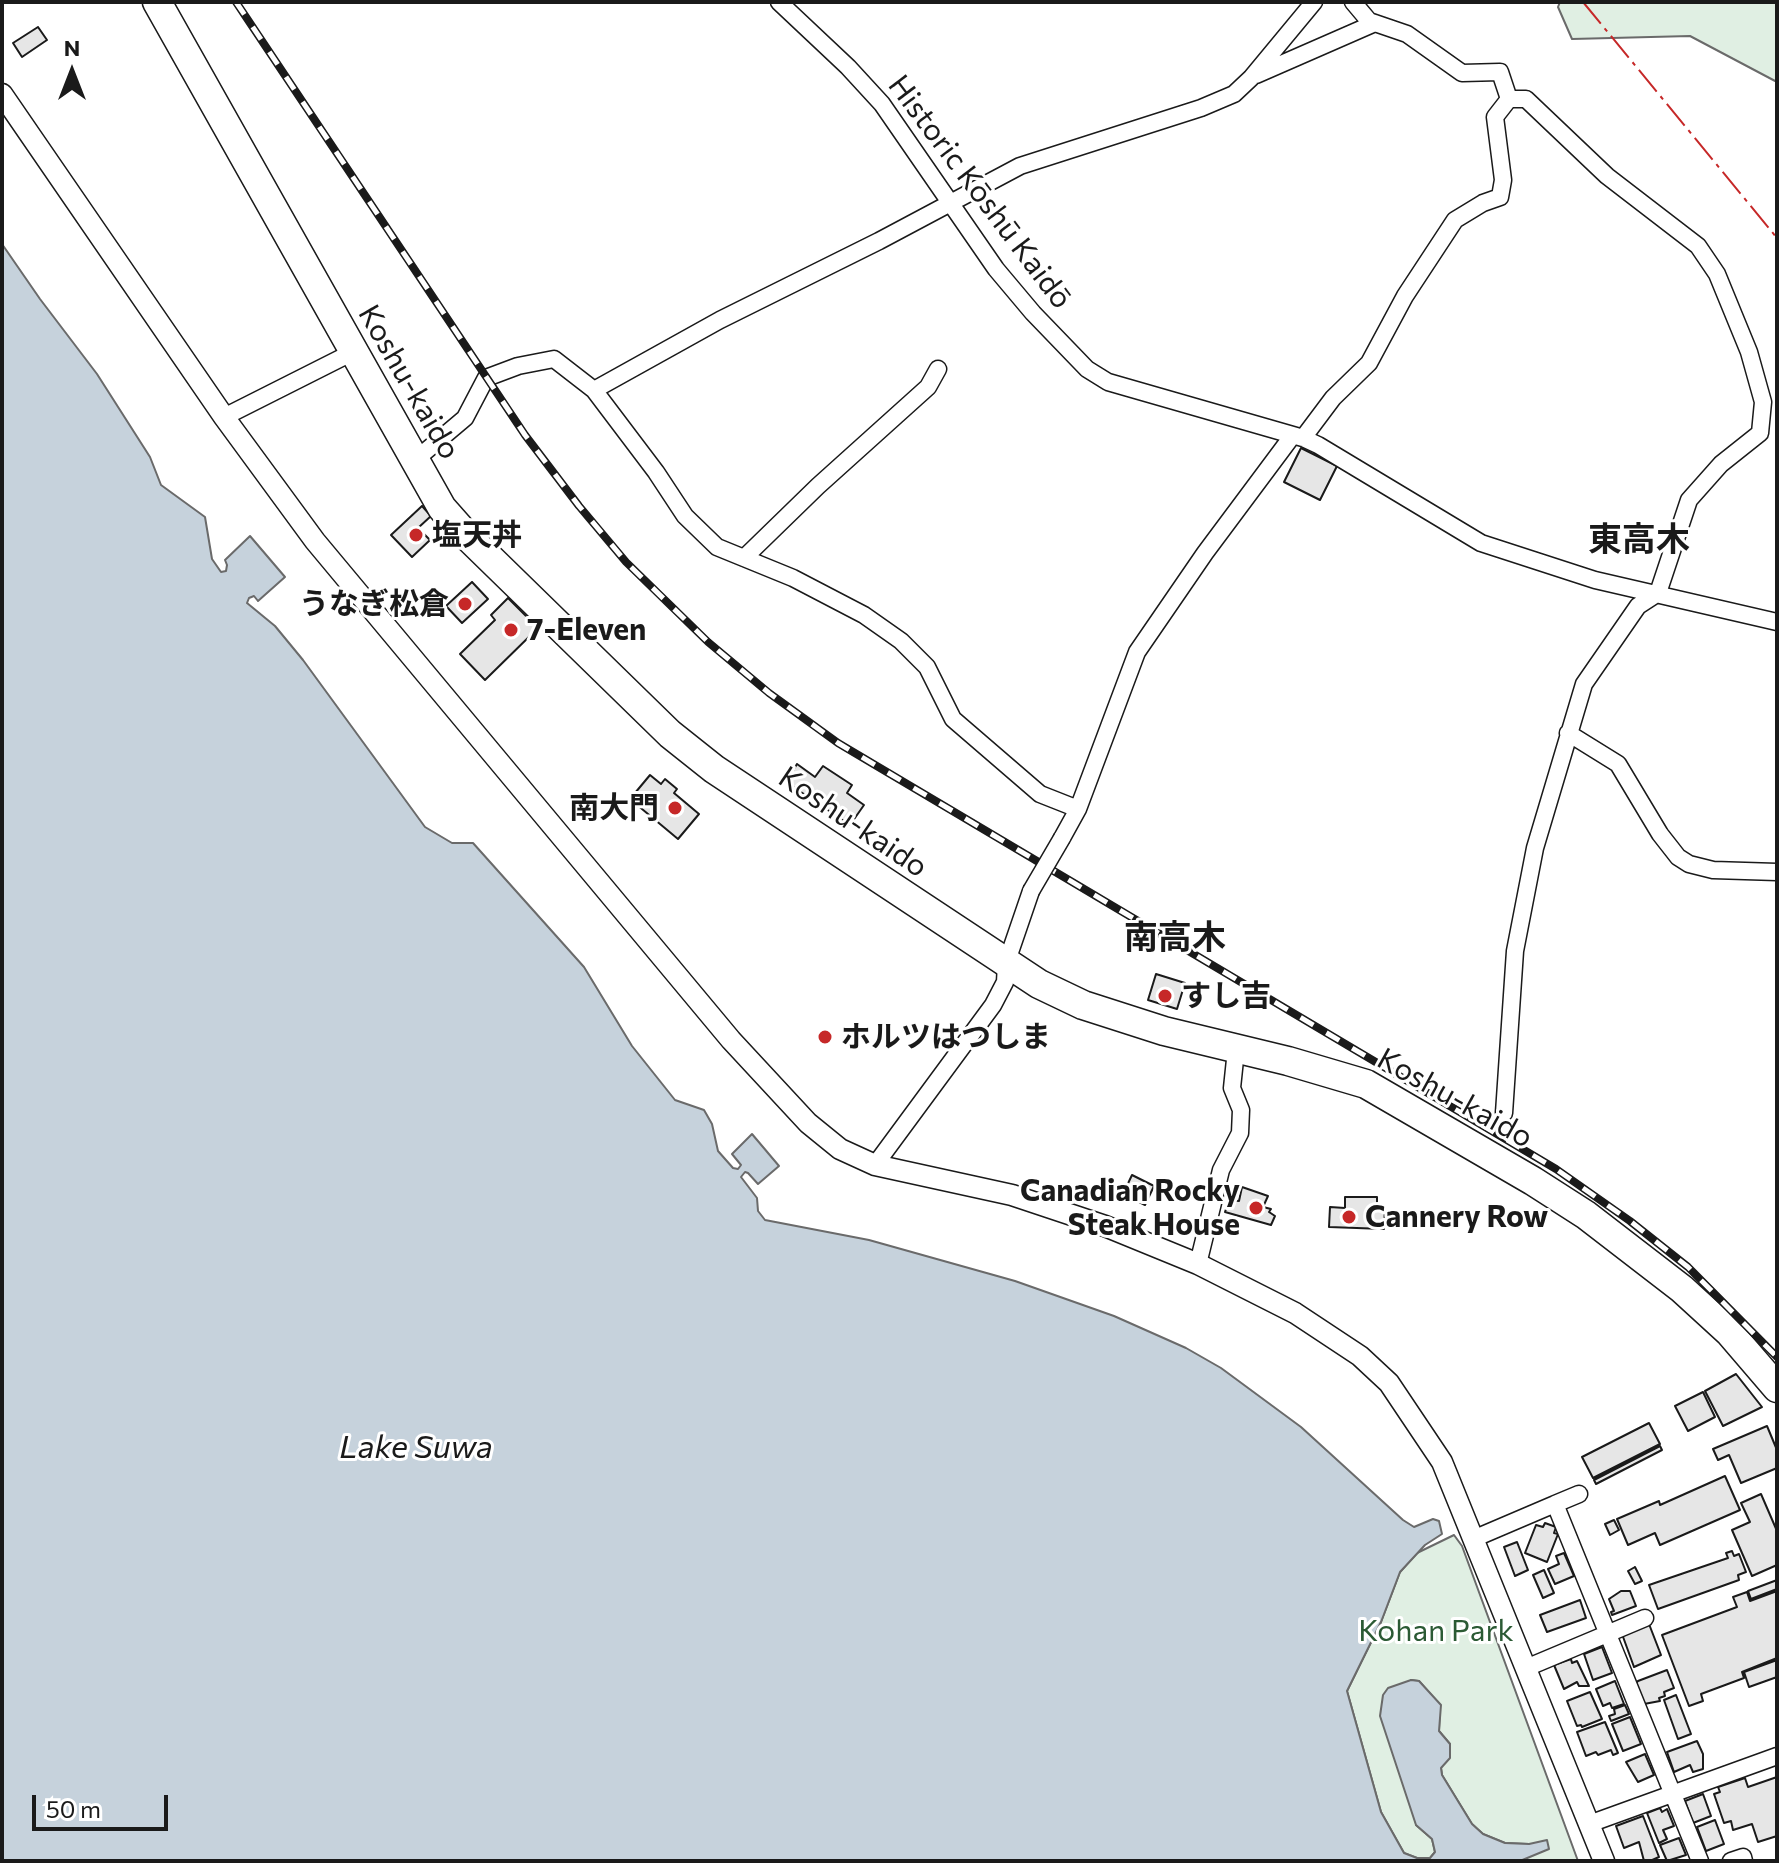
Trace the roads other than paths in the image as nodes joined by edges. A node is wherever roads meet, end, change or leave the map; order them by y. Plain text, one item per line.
1 (157, 2) edge
2 (779, 2) edge
3 (1314, 2) edge
4 (1353, 2) edge
5 (1375, 23) junction
6 (1251, 78) junction
7 (2, 94) edge
8 (1509, 99) junction
9 (951, 201) junction
10 (353, 352) junction
11 (938, 369) dead end
12 (594, 390) junction
13 (224, 417) junction
14 (1298, 437) junction
15 (414, 461) junction
16 (744, 558) junction
17 (1658, 593) junction
18 (1777, 622) edge
19 (1568, 733) junction
20 (1078, 809) junction
21 (1777, 872) edge
22 (1006, 964) junction
23 (1236, 1050) junction
24 (1504, 1113) dead end
25 (875, 1165) junction
26 (1198, 1264) junction
27 (1777, 1388) edge
28 (1579, 1494) dead end
29 (1555, 1504) junction
30 (1473, 1539) junction
31 (1645, 1618) dead end
32 (1607, 1634) junction
33 (1526, 1668) junction
34 (1777, 1756) edge
35 (1672, 1792) junction
36 (1589, 1824) junction
37 (1604, 1861) edge
38 (1700, 1861) edge
39 (1731, 1861) edge
40 (1744, 1861) edge

1 - 10 highway, Koshu-kaido
2 - 9 street, Historic Kōshū Kaidō
3 - 6 street
4 - 5 street
5 - 6 street
5 - 8 street
6 - 9 street
7 - 13 street
8 - 14 street
8 - 17 street
9 - 12 street
9 - 14 street, Historic Kōshū Kaidō
10 - 13 street
10 - 15 highway, Koshu-kaido
11 - 16 street
12 - 15 street
12 - 16 street
13 - 25 street
14 - 17 street, Historic Kōshū Kaidō
14 - 20 street
15 - 22 highway, Koshu-kaido
16 - 20 street
17 - 18 street, Historic Kōshū Kaidō
17 - 19 street
19 - 21 street
19 - 24 street
20 - 22 street, bridge
22 - 23 highway, Koshu-kaido
22 - 25 street
23 - 26 street
23 - 27 highway, Koshu-kaido
25 - 26 street
26 - 30 street
28 - 29 street
29 - 30 street
29 - 32 street
30 - 33 street
31 - 32 street
32 - 33 street
32 - 35 street
33 - 36 street
34 - 35 street
35 - 36 street
35 - 38 street
36 - 37 street
39 - 40 street

